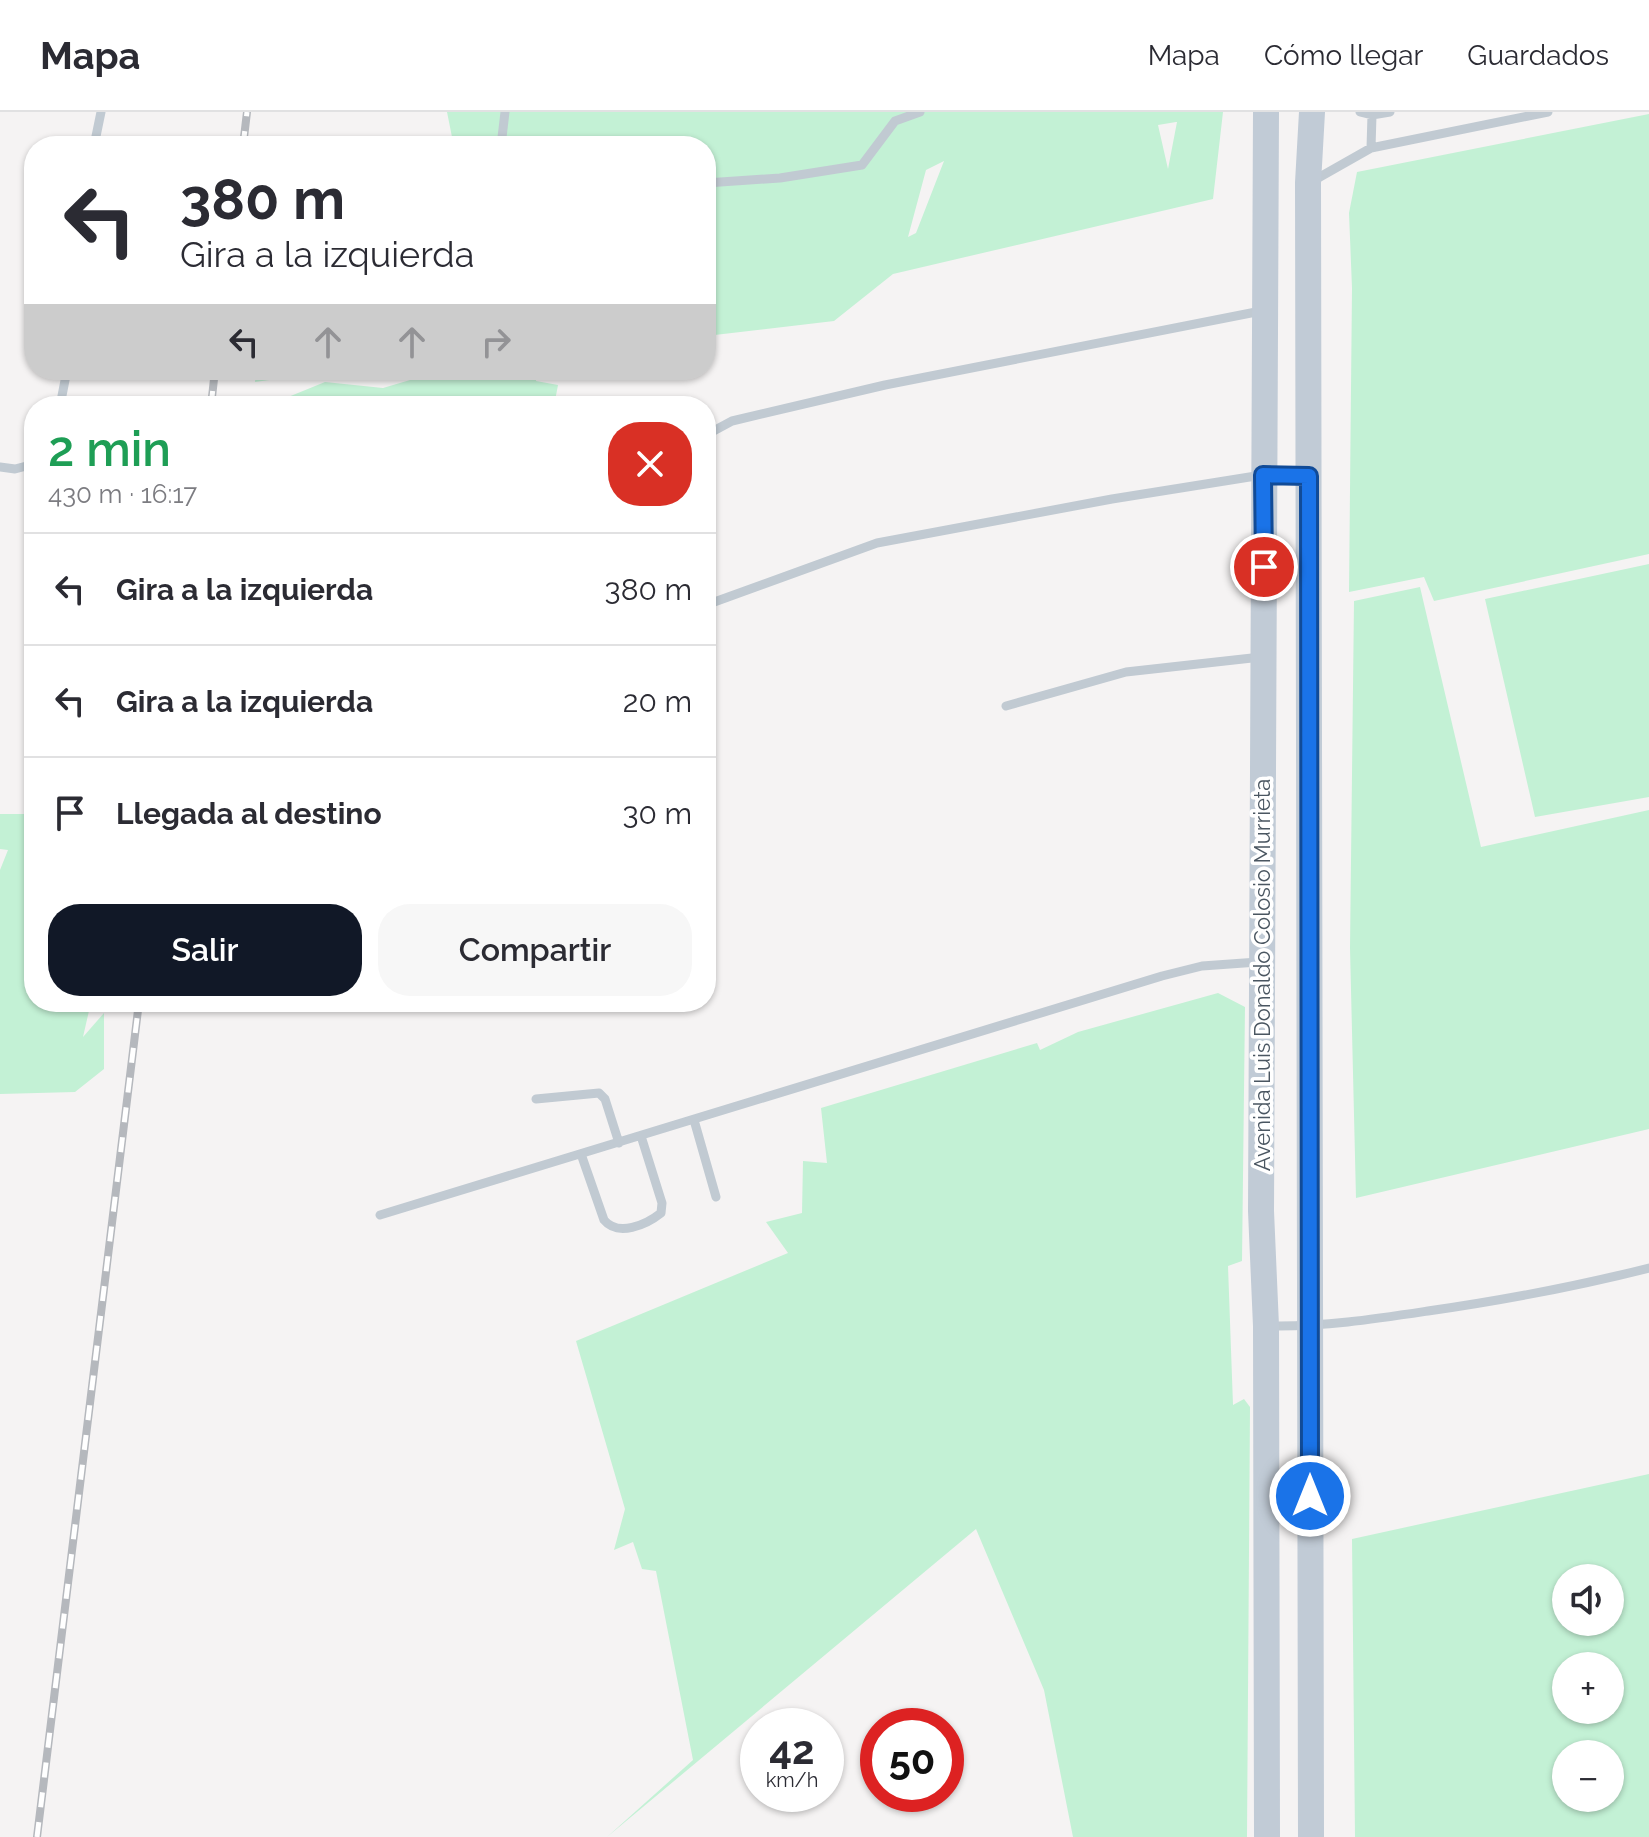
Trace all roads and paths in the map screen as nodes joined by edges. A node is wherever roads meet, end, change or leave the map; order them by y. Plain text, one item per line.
1 (101, 112) edge
2 (505, 112) edge
3 (920, 112) edge
4 (1266, 112) edge
5 (1312, 112) edge
6 (1360, 112) edge
7 (1390, 112) edge
8 (1548, 112) edge
9 (1372, 115) junction
10 (894, 117) edge
11 (96, 136) edge
12 (502, 136) edge
13 (1371, 148) junction
14 (716, 182) edge
15 (1308, 183) junction
16 (1265, 310) junction
17 (716, 430) edge
18 (0, 467) edge
19 (24, 467) edge
20 (1263, 475) junction
21 (1309, 476) junction
22 (716, 601) edge
23 (1264, 657) junction
24 (1006, 706) dead end
25 (1262, 962) junction
26 (536, 1099) dead end
27 (694, 1120) junction
28 (641, 1136) junction
29 (619, 1143) junction
30 (581, 1154) junction
31 (716, 1197) dead end
32 (380, 1215) dead end
33 (1649, 1268) edge
34 (1266, 1326) junction
35 (1310, 1327) junction
36 (1267, 1837) edge
37 (1311, 1837) edge

1 - 11 lane
2 - 12 lane
3 - 10 lane
4 - 16 main road, Avenida Luis Donaldo Colosio Murrieta
5 - 15 main road
6 - 9 lane
7 - 9 lane
8 - 13 lane
9 - 13 lane
10 - 14 lane
13 - 15 lane
15 - 21 main road
16 - 17 lane
16 - 20 main road, Avenida Luis Donaldo Colosio Murrieta
18 - 19 lane
20 - 21 main road
20 - 22 lane
20 - 23 main road, Avenida Luis Donaldo Colosio Murrieta
21 - 35 main road
23 - 24 lane
23 - 25 main road, Avenida Luis Donaldo Colosio Murrieta
25 - 27 lane
25 - 34 main road, Avenida Luis Donaldo Colosio Murrieta
26 - 29 lane
27 - 28 lane
27 - 31 lane
28 - 29 lane
28 - 30 lane
29 - 30 lane
30 - 32 lane
33 - 35 lane
34 - 35 lane
34 - 36 main road, Avenida Luis Donaldo Colosio Murrieta
35 - 37 main road

